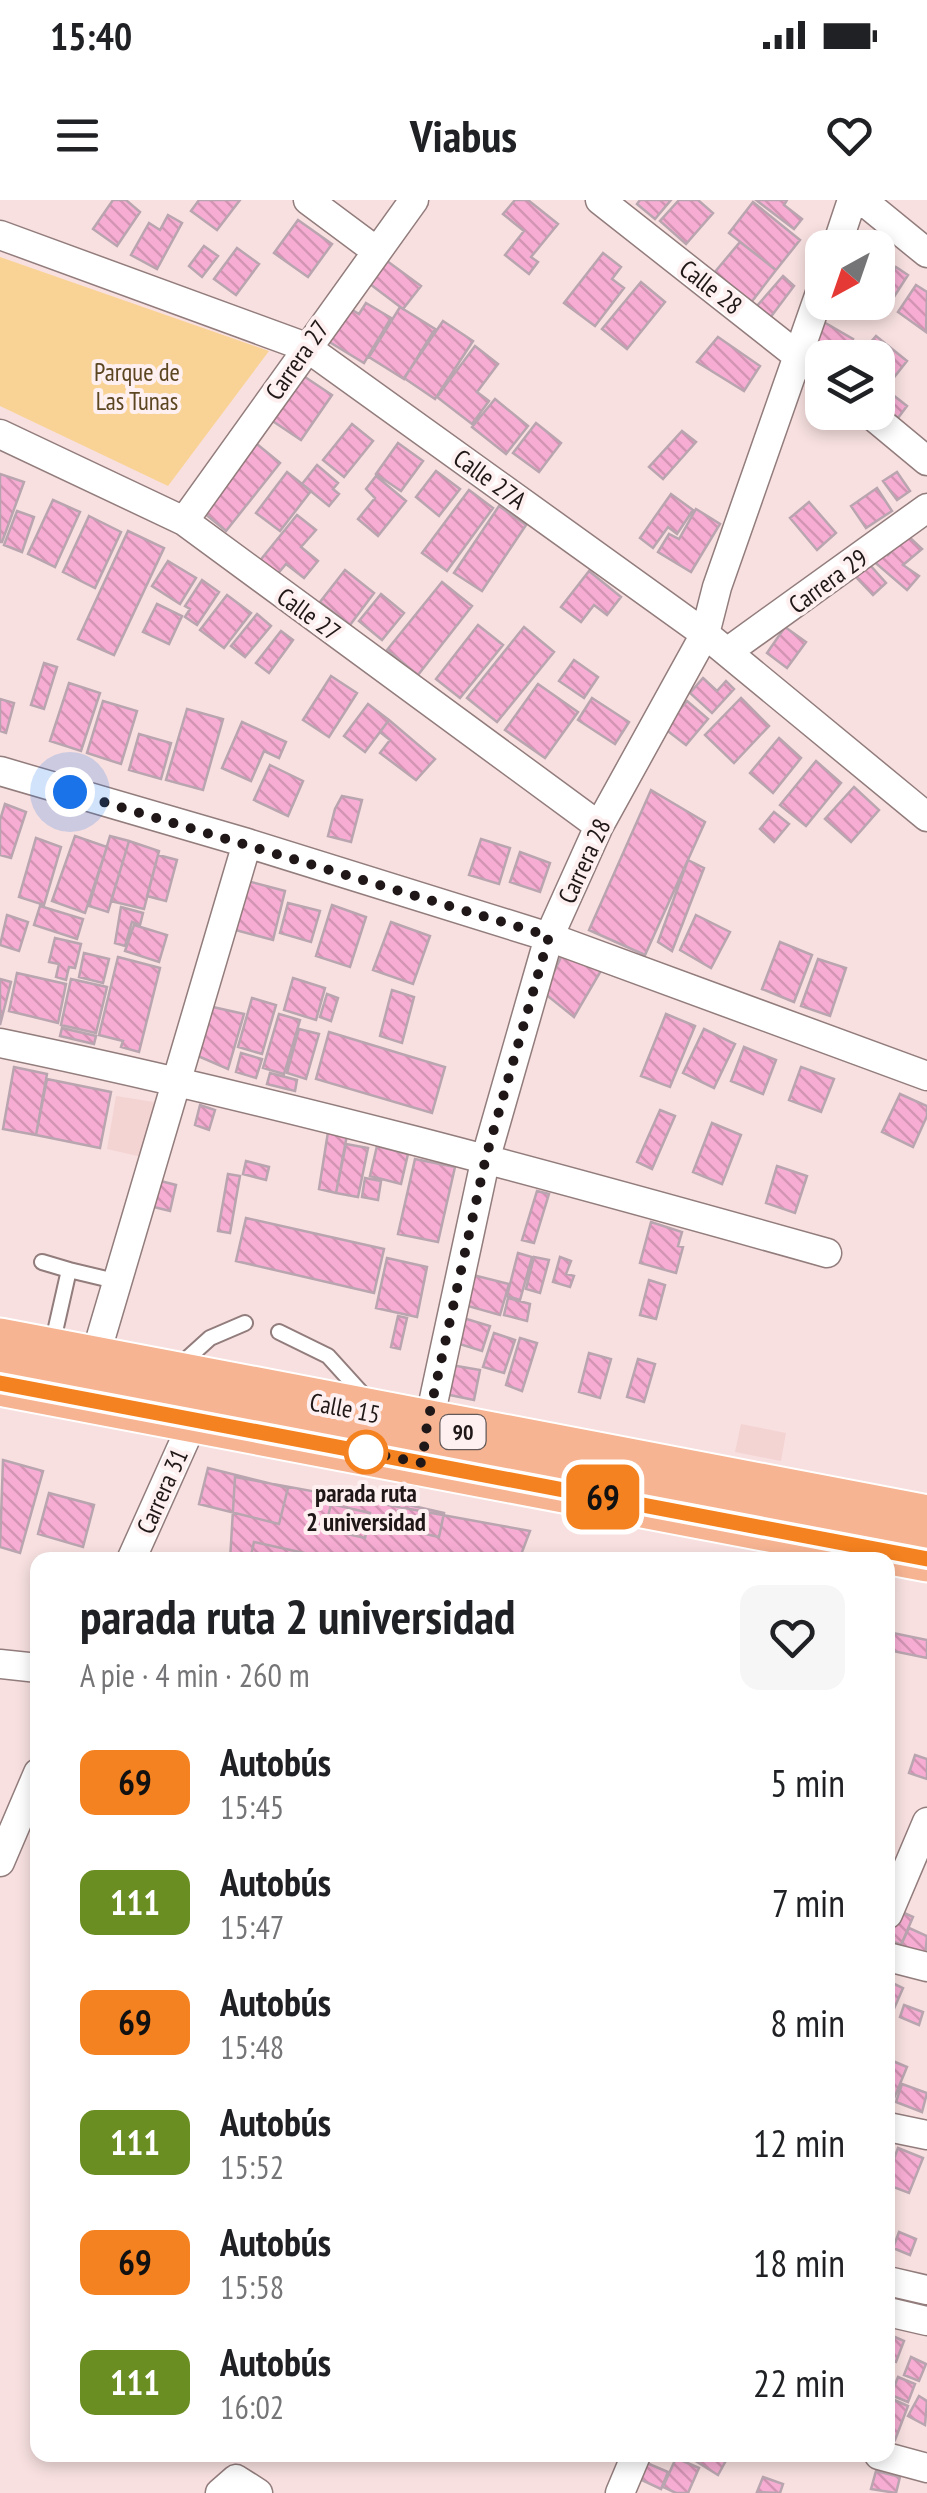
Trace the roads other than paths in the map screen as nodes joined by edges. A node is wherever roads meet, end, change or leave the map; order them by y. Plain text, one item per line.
1 (308, 200) edge
2 (414, 200) edge
3 (600, 200) edge
4 (852, 200) edge
5 (862, 200) edge
6 (842, 230) edge
7 (0, 235) edge
8 (375, 250) junction
9 (927, 253) edge
10 (811, 320) edge
11 (306, 347) junction
12 (799, 356) junction
13 (805, 361) edge
14 (890, 430) edge
15 (0, 434) edge
16 (927, 461) edge
17 (927, 508) edge
18 (184, 522) junction
19 (705, 634) junction
20 (728, 652) junction
21 (0, 771) edge
22 (927, 817) edge
23 (599, 826) junction
24 (247, 842) junction
25 (549, 936) junction
26 (0, 1043) edge
27 (927, 1076) edge
28 (174, 1079) junction
29 (486, 1157) junction
30 (827, 1253) dead end
31 (42, 1262) dead end
32 (69, 1270) junction
33 (115, 1281) junction
34 (244, 1323) dead end
35 (279, 1332) dead end
36 (0, 1341) edge
37 (76, 1369) junction
38 (172, 1374) junction
39 (0, 1383) edge
40 (193, 1422) junction
41 (379, 1435) junction
42 (425, 1444) junction
43 (927, 1518) edge
44 (135, 1552) edge
45 (927, 1559) edge
46 (0, 1664) edge
47 (30, 1667) edge
48 (30, 1792) edge
49 (927, 1822) edge
50 (0, 1862) edge
51 (895, 1897) edge
52 (895, 1959) edge
53 (927, 1967) edge
54 (895, 2128) edge
55 (927, 2135) edge
56 (895, 2283) edge
57 (927, 2290) edge
58 (895, 2314) edge
59 (927, 2321) edge
60 (895, 2459) edge
61 (633, 2462) edge
62 (927, 2468) edge
63 (220, 2493) edge
64 (258, 2493) edge
65 (620, 2493) edge

1 - 8 street
2 - 8 street, Carrera 27
3 - 12 street, Calle 28
4 - 6 street
5 - 9 street
7 - 11 street, Calle 27A
8 - 11 street, Carrera 27
10 - 12 street, Carrera 28
11 - 18 street, Carrera 27
11 - 19 street, Calle 27A
12 - 13 street, Calle 28
12 - 19 street, Carrera 28
14 - 16 street
15 - 18 street, Calle 27
17 - 20 street, Carrera 29
18 - 23 street, Calle 27
19 - 20 street, Calle 27A
19 - 23 street, Carrera 28
20 - 22 street, Calle 27A
21 - 24 street
23 - 25 street, Carrera 28
24 - 25 street
24 - 28 street
25 - 27 street
25 - 29 street, Carrera 28
26 - 28 street
28 - 29 street
28 - 33 street
29 - 30 street
29 - 42 street, Carrera 28
31 - 32 lane
32 - 33 lane
32 - 37 lane
33 - 37 street
34 - 38 lane
35 - 41 lane
36 - 37 highway, Calle 15 / 90
37 - 38 highway, Calle 15 / 90
37 - 39 highway, Calle 15 / 90
37 - 40 highway, Calle 15 / 90
38 - 41 highway, Calle 15 / 90
40 - 41 highway, Calle 15 / 90
40 - 44 street, Carrera 31
41 - 42 highway, Calle 15 / 90
42 - 43 highway, Calle 15 / 90
42 - 45 highway, Calle 15 / 90
46 - 47 street
48 - 50 street
49 - 51 street
52 - 53 street
54 - 55 street
56 - 57 street
58 - 59 street
60 - 62 street
61 - 65 street
63 - 64 street

